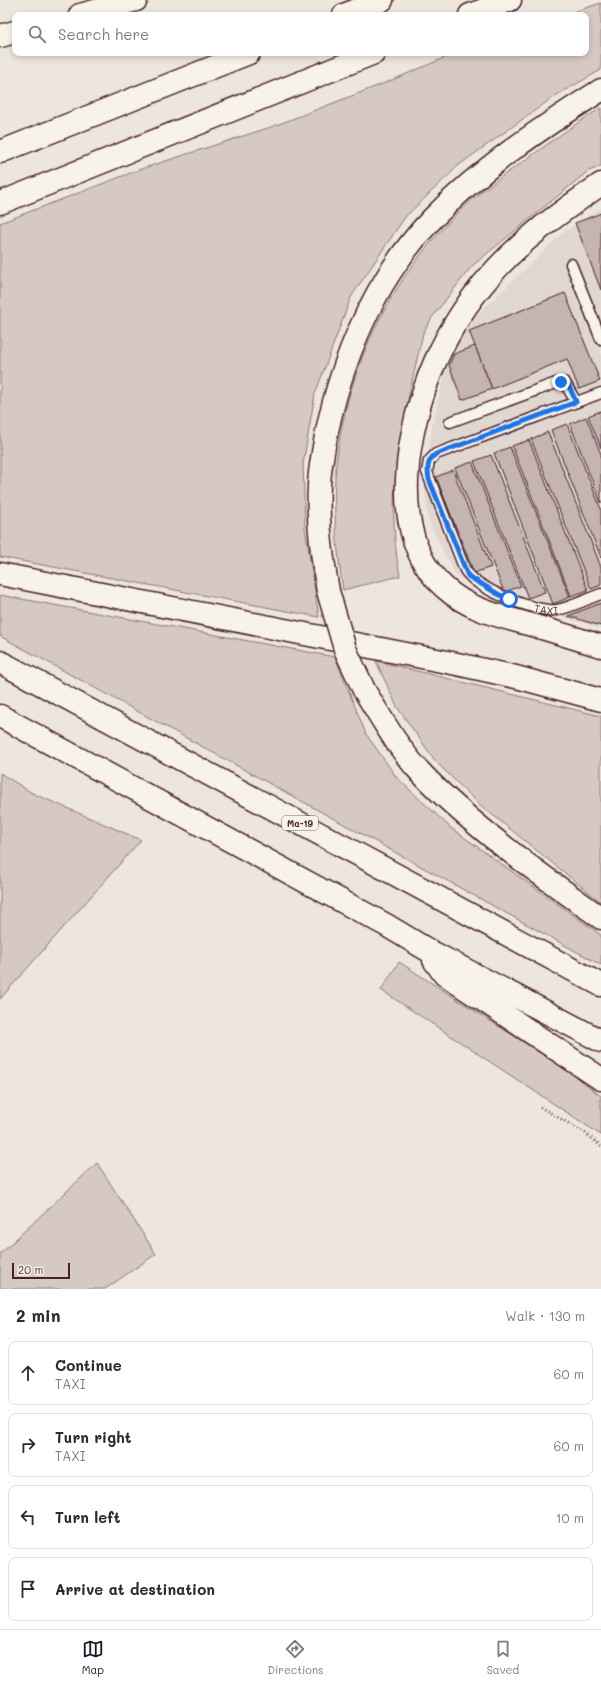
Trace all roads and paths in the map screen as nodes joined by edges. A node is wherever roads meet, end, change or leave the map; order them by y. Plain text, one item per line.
1 (136, 0) edge
2 (382, 0) edge
3 (510, 0) edge
4 (91, 12) edge
5 (352, 12) edge
6 (478, 12) edge
7 (12, 33) edge
8 (0, 36) edge
9 (241, 56) edge
10 (367, 56) edge
11 (601, 90) edge
12 (0, 152) edge
13 (601, 184) edge
14 (0, 203) edge
15 (571, 264) dead end
16 (601, 339) edge
17 (601, 393) edge
18 (576, 402) junction
19 (450, 422) dead end
20 (0, 574) edge
21 (601, 594) edge
22 (601, 646) edge
23 (0, 662) edge
24 (601, 700) edge
25 (0, 716) edge
26 (601, 918) edge
27 (426, 949) junction
28 (601, 985) edge
29 (601, 1042) edge
30 (601, 1079) edge
31 (540, 1107) dead end
32 (601, 1146) edge

1 - 4 main road
2 - 5 main road
3 - 6 main road
7 - 8 main road
9 - 12 main road
10 - 14 main road
11 - 26 main road, bridge
13 - 22 main road
15 - 16 lane
17 - 18 lane, TAXI
18 - 19 lane
18 - 21 lane, TAXI
20 - 24 main road
23 - 28 main road, Ma-19
25 - 27 main road
27 - 29 main road
27 - 30 main road
31 - 32 path

